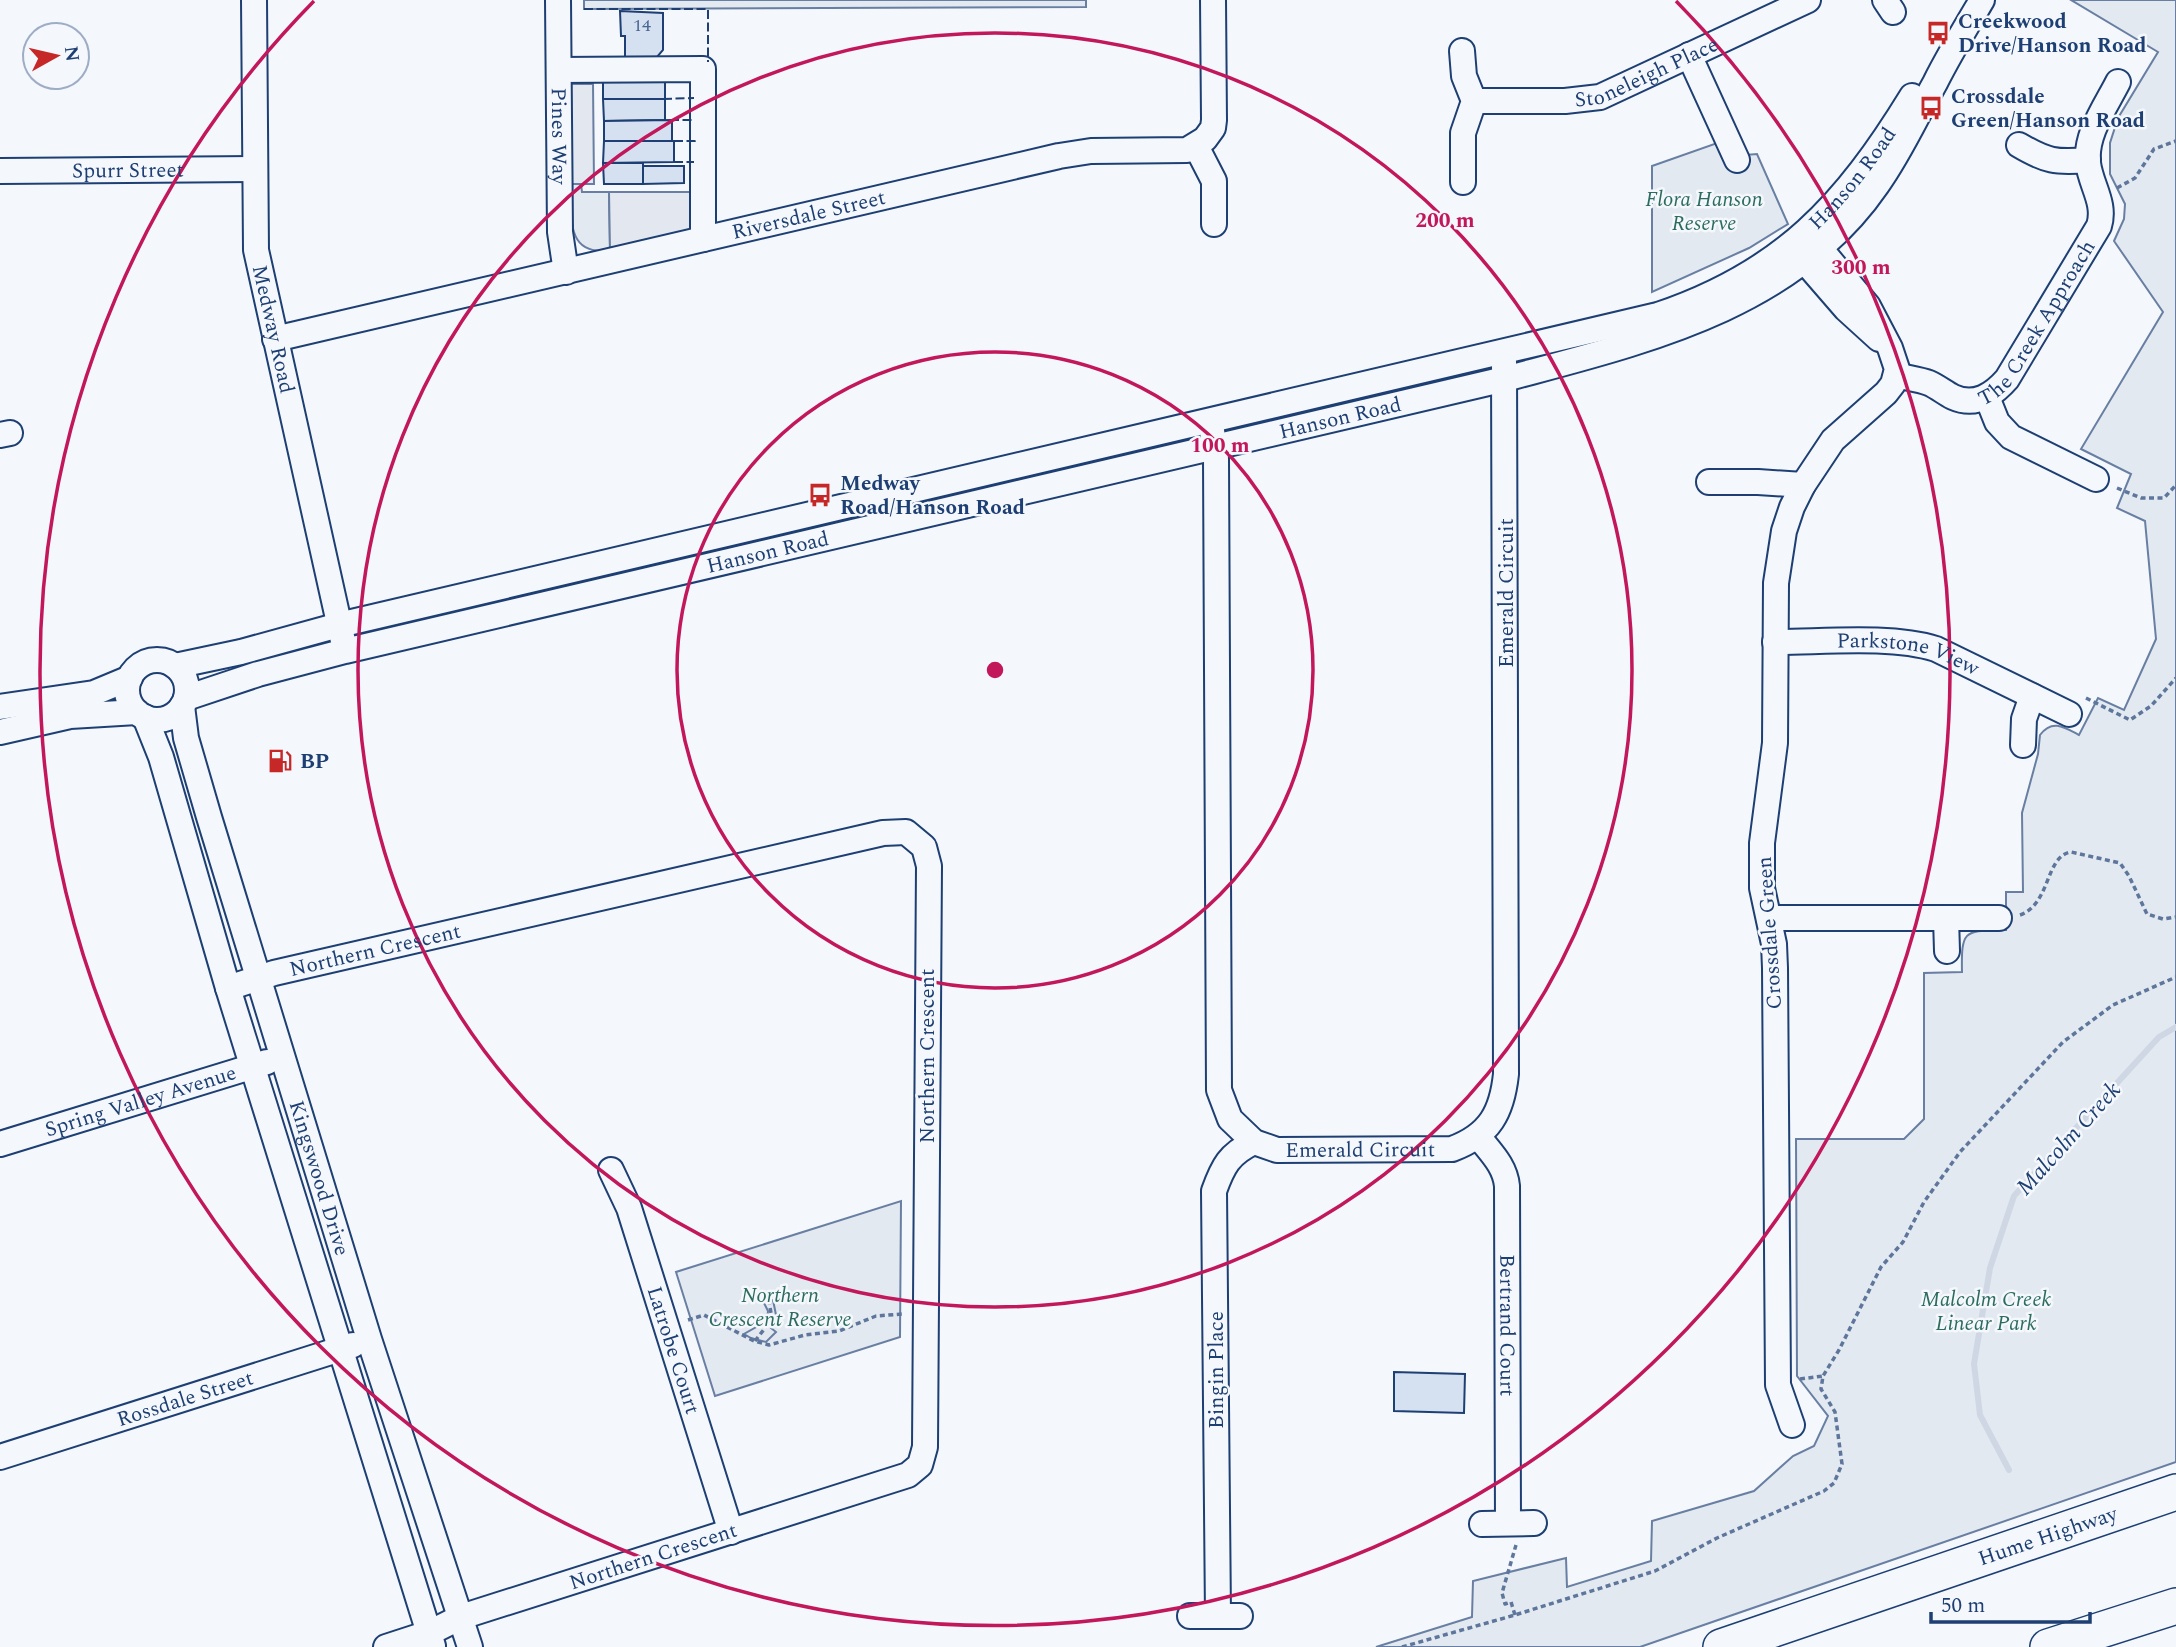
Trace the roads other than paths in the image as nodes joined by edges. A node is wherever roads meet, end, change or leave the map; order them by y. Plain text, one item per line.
1 (254, 0) edge
2 (558, 0) edge
3 (1213, 0) edge
4 (1808, 0) edge
5 (1964, 0) edge
6 (1982, 0) edge
7 (1462, 51) dead end
8 (1689, 55) junction
9 (559, 70) junction
10 (2118, 82) dead end
11 (1474, 102) junction
12 (2019, 145) dead end
13 (1196, 146) junction
14 (1737, 160) dead end
15 (2088, 160) junction
16 (255, 169) junction
17 (0, 171) edge
18 (1463, 182) dead end
19 (1214, 224) dead end
20 (703, 239) junction
21 (1805, 246) junction
22 (566, 272) junction
23 (275, 340) junction
24 (1504, 351) junction
25 (1896, 375) junction
26 (1505, 379) junction
27 (1987, 397) junction
28 (1209, 420) junction
29 (1215, 446) junction
30 (2096, 479) road end
31 (1709, 482) dead end
32 (1803, 485) junction
33 (339, 625) junction
34 (1775, 642) junction
35 (345, 651) junction
36 (175, 666) junction
37 (130, 678) junction
38 (2032, 696) junction
39 (184, 702) junction
40 (0, 707) edge
41 (2069, 713) road end
42 (141, 715) junction
43 (0, 732) edge
44 (2023, 745) dead end
45 (209, 817) junction
46 (180, 825) junction
47 (1769, 918) junction
48 (1946, 918) junction
49 (1999, 918) road end
50 (1947, 951) dead end
51 (258, 977) junction
52 (228, 988) junction
53 (282, 1057) junction
54 (252, 1067) junction
55 (1478, 1136) junction
56 (1254, 1142) junction
57 (0, 1144) edge
58 (611, 1170) dead end
59 (369, 1339) junction
60 (340, 1350) junction
61 (1792, 1425) dead end
62 (0, 1457) edge
63 (2176, 1492) edge
64 (1534, 1523) dead end
65 (1482, 1524) dead end
66 (731, 1531) junction
67 (1512, 1534) junction
68 (2176, 1606) edge
69 (1189, 1616) dead end
70 (461, 1617) junction
71 (431, 1640) edge
72 (386, 1647) edge
73 (470, 1647) edge
74 (1721, 1647) edge
75 (2048, 1647) edge

1 - 16 street, Medway Road
2 - 9 street, Pines Way
3 - 13 street
4 - 8 street, Stoneleigh Place
5 - 21 street, Hanson Road
6 - 21 street, Hanson Road
7 - 11 street
8 - 11 street, Stoneleigh Place
8 - 14 street
9 - 20 street
9 - 22 street, Pines Way
10 - 15 street, The Creek Approach
11 - 18 street
12 - 15 street
13 - 19 street
13 - 20 street, Riversdale Street
15 - 27 street, The Creek Approach
16 - 17 street, Spurr Street
16 - 23 street, Medway Road
20 - 22 street, Riversdale Street
21 - 24 street, Hanson Road
21 - 25 street
21 - 26 street, Hanson Road
22 - 23 street, Riversdale Street
23 - 33 street, Medway Road
24 - 26 street, Emerald Circuit
24 - 28 street, Hanson Road
25 - 27 street, The Creek Approach
25 - 32 street, Crossdale Green
26 - 29 street, Hanson Road
26 - 55 street, Emerald Circuit
27 - 30 street
28 - 29 street
28 - 33 street, Hanson Road
29 - 35 street, Hanson Road
29 - 56 street
31 - 32 street
32 - 34 street, Crossdale Green
33 - 35 street, Medway Road
33 - 36 street, Hanson Road
34 - 38 street, Parkstone View
34 - 47 street, Crossdale Green
35 - 39 street, Hanson Road
36 - 37 street
36 - 39 street
37 - 40 street
37 - 42 street
38 - 41 street, Parkstone View
38 - 44 street
39 - 42 street
39 - 45 street, Kingswood Drive
42 - 43 street
42 - 46 street, Kingswood Drive
45 - 46 street
45 - 51 street, Kingswood Drive
46 - 52 street, Kingswood Drive
47 - 48 street
47 - 61 street, Crossdale Green
48 - 49 street
48 - 50 street
51 - 52 street, Northern Crescent
51 - 53 street, Kingswood Drive
51 - 66 street, Northern Crescent
52 - 54 street, Kingswood Drive
53 - 54 street, Spring Valley Avenue
53 - 59 street, Kingswood Drive
54 - 57 street, Spring Valley Avenue
54 - 60 street, Kingswood Drive
55 - 56 street, Emerald Circuit
55 - 67 street, Bertrand Court
56 - 69 street, Bingin Place
58 - 66 street, Latrobe Court
59 - 60 street, Rossdale Street
59 - 70 street, Kingswood Drive
60 - 62 street, Rossdale Street
60 - 71 street, Kingswood Drive
63 - 74 highway, Hume Highway
64 - 67 street
65 - 67 street
66 - 70 street, Northern Crescent
68 - 75 highway
70 - 71 street, Northern Crescent
70 - 73 street, Kingswood Drive
71 - 72 street, Northern Crescent

